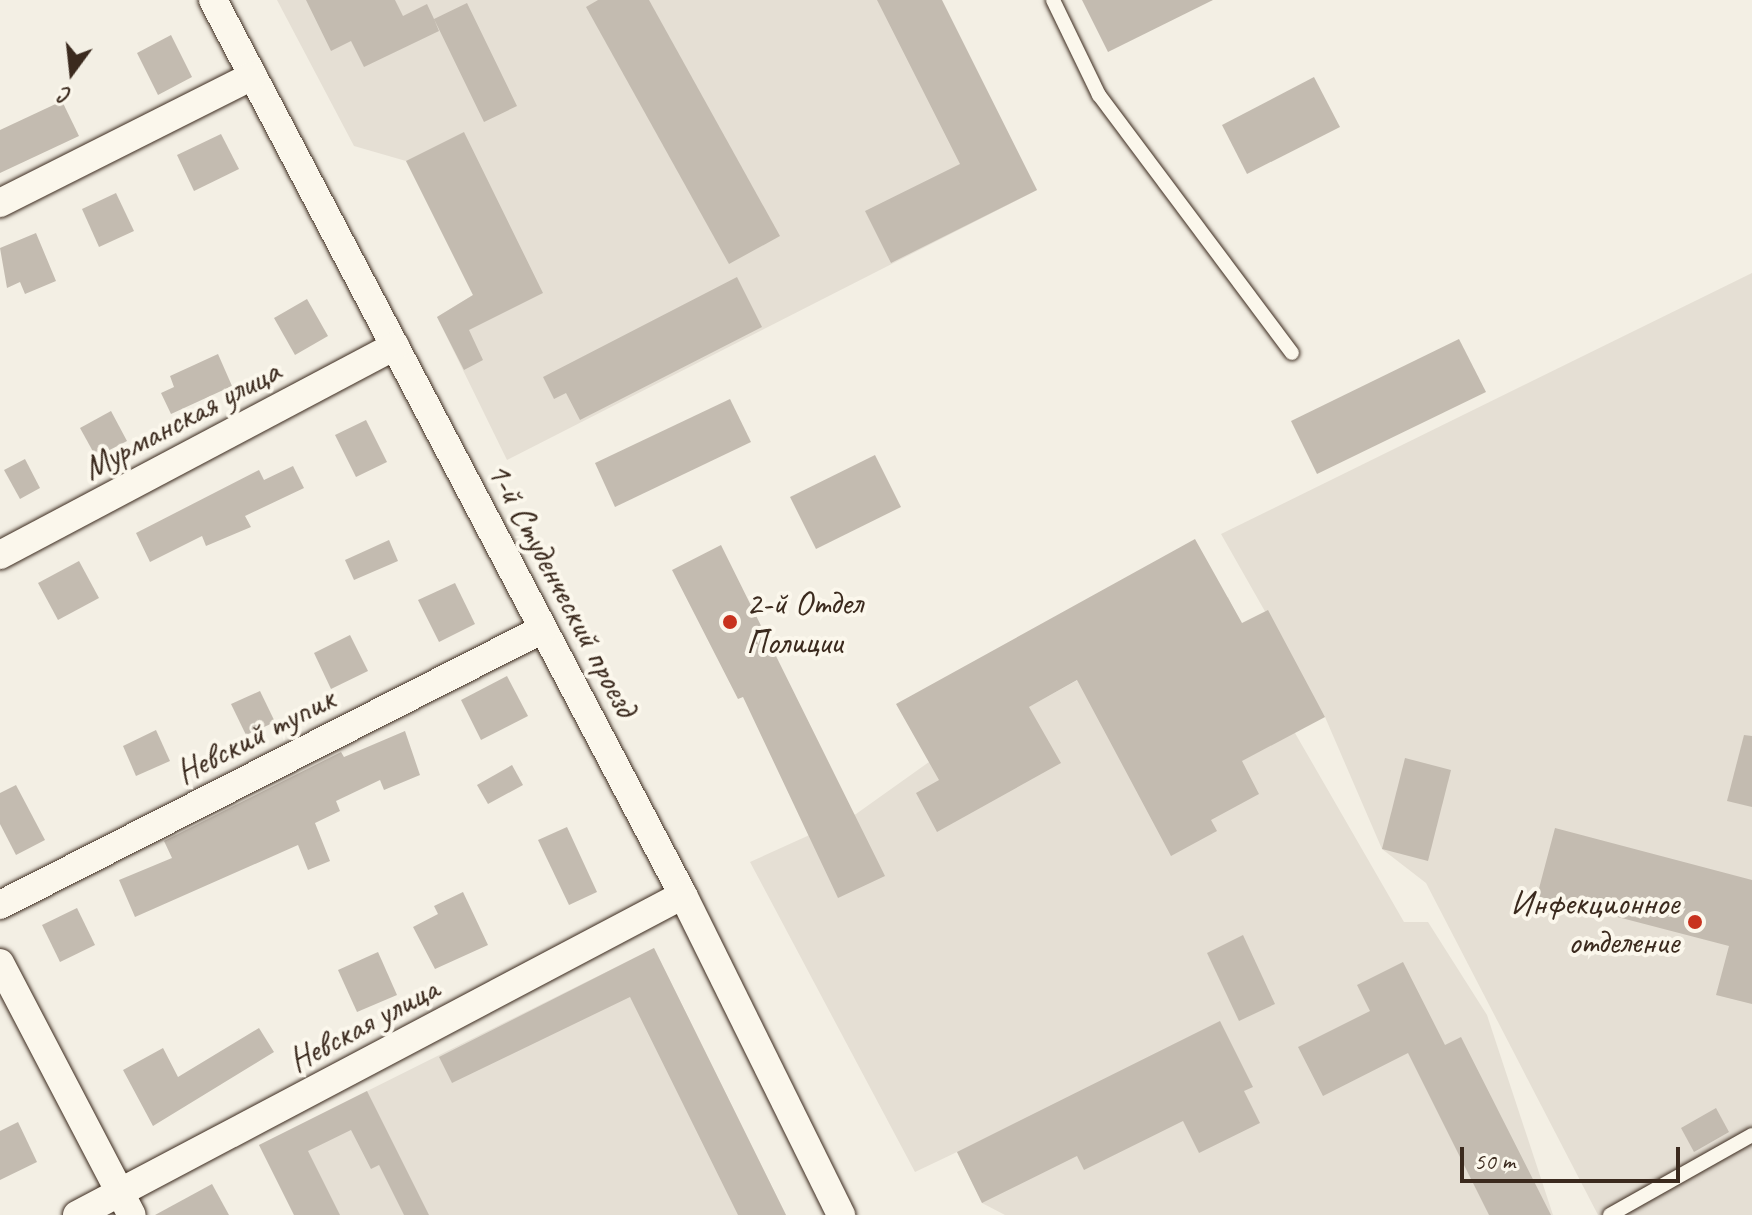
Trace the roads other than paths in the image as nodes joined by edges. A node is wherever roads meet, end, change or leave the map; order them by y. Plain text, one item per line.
1 (213, 0) edge
2 (1053, 0) edge
3 (253, 76) junction
4 (0, 203) edge
5 (395, 346) junction
6 (1292, 353) dead end
7 (0, 555) edge
8 (543, 629) junction
9 (683, 895) junction
10 (0, 905) edge
11 (0, 963) edge
12 (1752, 1135) edge
13 (126, 1204) edge
14 (77, 1215) edge
15 (841, 1215) edge
16 (1610, 1215) edge

1 - 3 street, 1-й Студенческий проезд
2 - 6 lane
3 - 4 street
3 - 5 street, 1-й Студенческий проезд
5 - 7 street, Мурманская улица
5 - 8 street, 1-й Студенческий проезд
8 - 9 street, 1-й Студенческий проезд
8 - 10 street, Невский тупик
9 - 13 street, Невская улица
9 - 15 street, 1-й Студенческий проезд
11 - 13 street
12 - 16 lane
13 - 14 street, Невская улица

